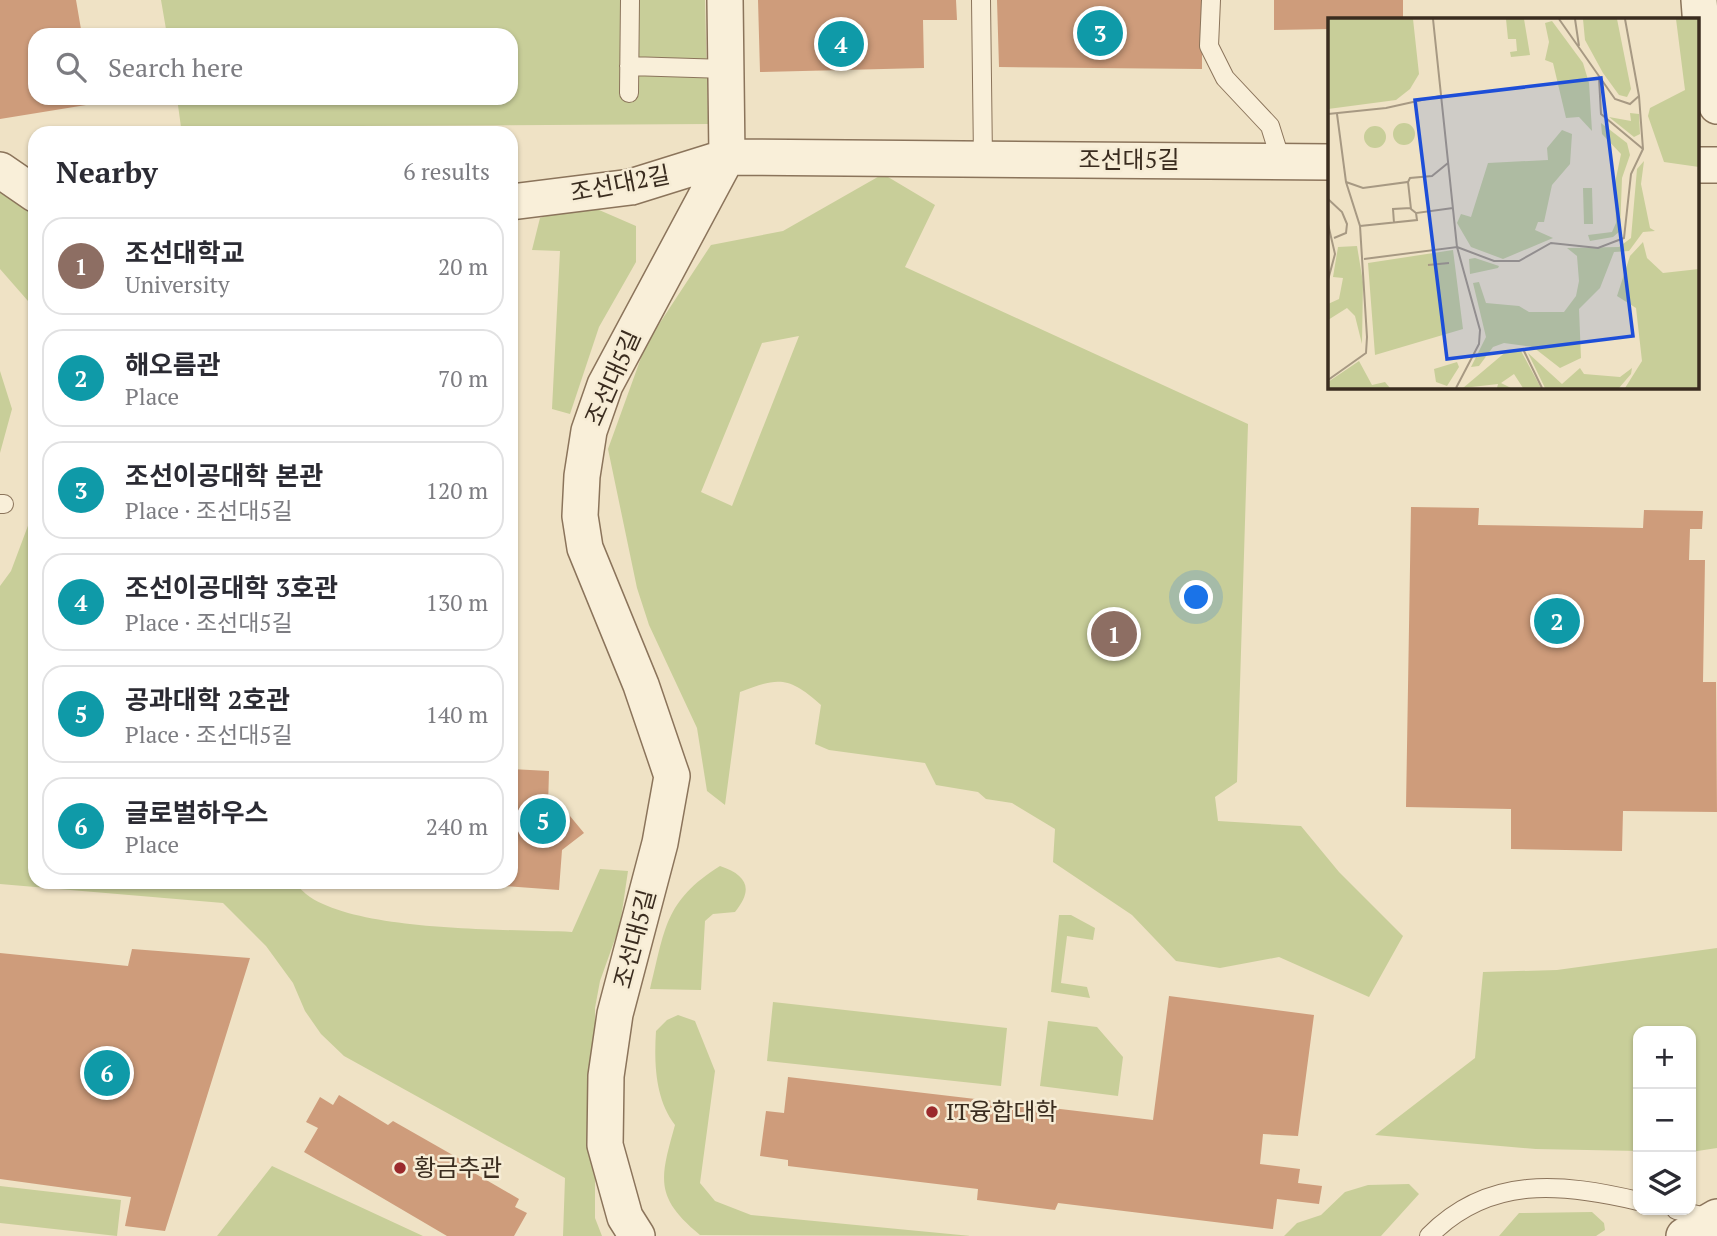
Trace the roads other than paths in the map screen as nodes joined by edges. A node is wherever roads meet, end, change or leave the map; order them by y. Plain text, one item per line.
1 (630, 0) edge
2 (725, 0) edge
3 (981, 0) edge
4 (1211, 0) edge
5 (1699, 0) edge
6 (1699, 18) edge
7 (1700, 38) edge
8 (629, 66) junction
9 (726, 69) junction
10 (1701, 77) edge
11 (629, 93) dead end
12 (1717, 106) edge
13 (727, 157) junction
14 (983, 159) junction
15 (1281, 161) junction
16 (1328, 162) edge
17 (0, 170) edge
18 (28, 189) edge
19 (518, 201) edge
20 (1633, 1200) edge
21 (1696, 1214) edge
22 (1715, 1218) edge
23 (637, 1236) edge
24 (1429, 1236) edge
25 (1684, 1236) edge

1 - 8 lane
2 - 9 street
3 - 14 lane
4 - 15 lane
5 - 6 street
7 - 10 street
8 - 9 lane
8 - 11 lane
9 - 13 street
10 - 12 street
13 - 14 street, 조선대5길
13 - 19 street, 조선대2길
13 - 23 street, 조선대5길
14 - 15 street, 조선대5길
15 - 16 street, 조선대5길
17 - 18 street
20 - 24 lane
21 - 22 lane
22 - 25 street

